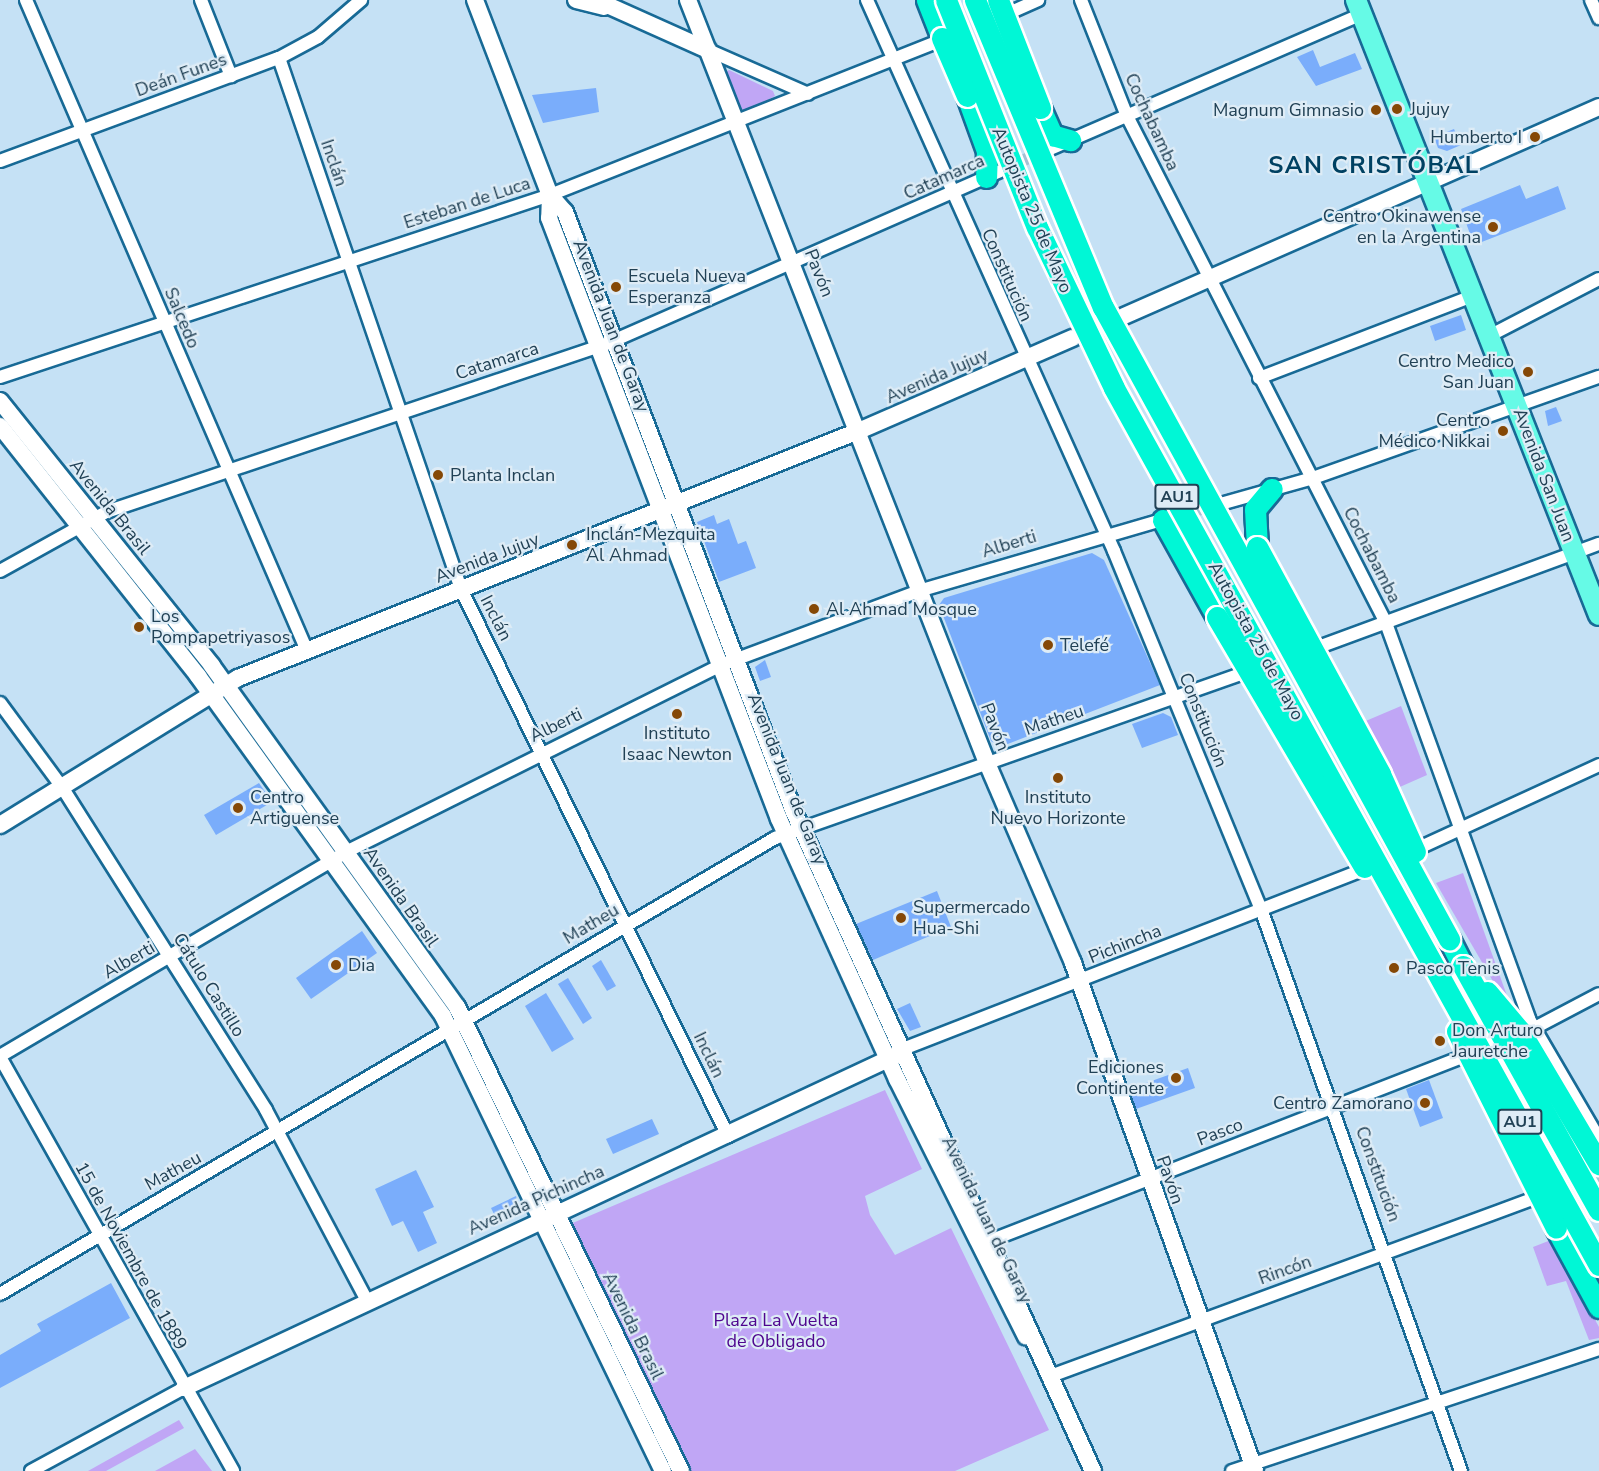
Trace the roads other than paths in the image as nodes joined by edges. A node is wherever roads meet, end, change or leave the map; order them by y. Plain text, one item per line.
1 (26, 0) edge
2 (201, 0) edge
3 (361, 0) edge
4 (475, 0) edge
5 (576, 0) edge
6 (596, 0) edge
7 (688, 0) edge
8 (867, 0) edge
9 (927, 0) edge
10 (946, 0) edge
11 (975, 0) edge
12 (1038, 0) edge
13 (1081, 0) edge
14 (1591, 0) edge
15 (1003, 6) edge
16 (1359, 7) edge
17 (614, 10) junction
18 (1599, 18) edge
19 (937, 42) dead end
20 (708, 50) junction
21 (279, 58) junction
22 (893, 60) junction
23 (231, 76) junction
24 (808, 94) junction
25 (1599, 107) edge
26 (1127, 116) junction
27 (738, 121) junction
28 (82, 131) junction
29 (1070, 140) junction
30 (1050, 148) tunnel mouth
31 (0, 161) edge
32 (993, 174) joint
33 (1428, 183) junction
34 (951, 193) junction
35 (550, 195) junction
36 (349, 261) junction
37 (794, 263) junction
38 (1209, 279) junction
39 (1599, 279) edge
40 (1473, 296) junction
41 (1124, 316) dead end
42 (165, 323) junction
43 (1489, 336) junction
44 (1073, 338) dead end
45 (614, 340) junction
46 (597, 347) junction
47 (1025, 359) junction
48 (0, 377) edge
49 (1599, 377) edge
50 (1259, 378) junction
51 (0, 401) edge
52 (1517, 406) junction
53 (401, 412) junction
54 (0, 426) edge
55 (861, 430) junction
56 (228, 470) junction
57 (1313, 478) junction
58 (1272, 489) junction
59 (1224, 503) tunnel mouth
60 (678, 504) junction
61 (662, 511) junction
62 (1166, 519) joint
63 (87, 522) junction
64 (1105, 535) junction
65 (1599, 544) edge
66 (1575, 555) junction
67 (0, 571) edge
68 (461, 589) junction
69 (922, 590) junction
70 (1599, 615) edge
71 (1386, 623) junction
72 (1316, 648) dead end
73 (307, 651) junction
74 (738, 659) junction
75 (721, 666) junction
76 (1242, 674) dead end
77 (226, 684) junction
78 (211, 693) junction
79 (1174, 697) junction
80 (0, 703) edge
81 (542, 752) junction
82 (987, 763) junction
83 (1599, 765) edge
84 (62, 787) junction
85 (0, 825) edge
86 (793, 830) junction
87 (1458, 830) junction
88 (1421, 847) dead end
89 (346, 852) junction
90 (331, 861) junction
91 (1360, 872) dead end
92 (1261, 909) junction
93 (626, 924) junction
94 (1449, 939) junction
95 (1426, 953) junction
96 (171, 957) junction
97 (1463, 966) junction
98 (1440, 979) junction
99 (1079, 982) junction
100 (1599, 994) edge
101 (458, 1026) junction
102 (1530, 1030) junction
103 (903, 1049) junction
104 (0, 1057) edge
105 (1462, 1058) dead end
106 (889, 1061) junction
107 (1334, 1107) junction
108 (279, 1132) junction
109 (728, 1136) junction
110 (1599, 1139) edge
111 (1599, 1164) edge
112 (1149, 1179) junction
113 (1535, 1198) dead end
114 (1599, 1210) edge
115 (555, 1211) junction
116 (539, 1219) junction
117 (97, 1232) junction
118 (992, 1239) junction
119 (1387, 1252) junction
120 (1599, 1265) edge
121 (0, 1294) edge
122 (366, 1299) junction
123 (1599, 1307) edge
124 (1198, 1322) junction
125 (1599, 1349) edge
126 (1039, 1357) junction
127 (1048, 1377) junction
128 (184, 1388) junction
129 (1438, 1400) junction
130 (1253, 1468) edge
131 (31, 1471) edge
132 (233, 1471) edge
133 (663, 1471) edge
134 (681, 1471) edge
135 (1093, 1471) edge
136 (1232, 1471) edge
137 (1461, 1471) edge

1 - 28 street, Salcedo
2 - 23 street
3 - 21 street, Deán Funes
4 - 35 main road, Avenida Juan de Garay
5 - 17 main road
6 - 17 main road
7 - 20 main road, Pavón
8 - 22 street, Constitución
9 - 32 highway, bridge
10 - 95 highway, Autopista 25 de Mayo / AU1, bridge
11 - 94 highway, Autopista 25 de Mayo / AU1, bridge
12 - 15 street
13 - 26 street, Cochabamba
14 - 18 street
15 - 29 highway, bridge
16 - 26 street
16 - 33 main road, Avenida San Juan
17 - 20 main road
19 - 22 street, Esteban de Luca
20 - 24 street
20 - 27 main road, Pavón
21 - 23 street, Deán Funes
21 - 36 street, Inclán
22 - 24 street, Esteban de Luca
22 - 34 street, Constitución
23 - 28 street, Deán Funes
24 - 27 street, Esteban de Luca
25 - 33 main road
26 - 29 street
26 - 38 street, Cochabamba
27 - 35 street, Esteban de Luca
27 - 37 main road, Pavón
28 - 31 street, Deán Funes
28 - 42 street, Salcedo
29 - 30 street
32 - 34 street, Catamarca
33 - 38 main road
33 - 40 main road, Avenida San Juan
34 - 37 street, Catamarca
34 - 47 street, Constitución
35 - 36 street, Esteban de Luca
35 - 45 main road, Avenida Juan de Garay
35 - 46 main road, Avenida Juan de Garay
36 - 42 street, Esteban de Luca
36 - 53 street, Inclán
37 - 45 street, Catamarca
37 - 55 main road, Pavón
38 - 41 main road
38 - 50 street, Cochabamba
39 - 43 street
40 - 43 main road, Avenida San Juan
40 - 50 street
42 - 48 street, Esteban de Luca
42 - 56 street, Salcedo
43 - 52 main road, Avenida San Juan
44 - 47 main road, Avenida Jujuy
45 - 46 street, Catamarca
45 - 60 main road, Avenida Juan de Garay
46 - 53 street, Catamarca
46 - 61 main road, Avenida Juan de Garay
47 - 55 main road, Avenida Jujuy
47 - 64 street, Constitución
49 - 52 street
50 - 57 street, Cochabamba
51 - 63 main road, Avenida Brasil
52 - 57 street
52 - 66 main road, Avenida San Juan
53 - 56 street, Catamarca
53 - 68 street, Inclán
54 - 63 main road, Avenida Brasil
55 - 60 main road, Avenida Jujuy
55 - 69 main road, Pavón
56 - 63 street, Catamarca
56 - 73 street, Salcedo
57 - 58 street
57 - 71 street, Cochabamba
58 - 59 street
58 - 94 highway, bridge
60 - 61 main road, Avenida Jujuy
60 - 74 main road, Avenida Juan de Garay
61 - 68 main road, Avenida Jujuy
61 - 75 main road, Avenida Juan de Garay
62 - 64 street, Alberti
62 - 95 highway, bridge
63 - 67 street, Catamarca
63 - 77 main road, Avenida Brasil
63 - 78 main road, Avenida Brasil
64 - 69 street, Alberti
64 - 79 street, Constitución
65 - 66 street
66 - 70 main road, Avenida San Juan
66 - 71 street
68 - 73 main road, Avenida Jujuy
68 - 81 street, Inclán
69 - 74 street, Alberti
69 - 82 main road, Pavón
71 - 72 street
71 - 87 street, Cochabamba
73 - 77 main road, Avenida Jujuy
74 - 75 street, Alberti
74 - 86 main road, Avenida Juan de Garay
75 - 81 street, Alberti
75 - 86 main road, Avenida Juan de Garay
76 - 79 street, Matheu
77 - 78 main road, Avenida Jujuy
77 - 89 main road, Avenida Brasil
78 - 84 main road, Avenida Jujuy
78 - 90 main road, Avenida Brasil
79 - 82 street, Matheu
79 - 92 street, Constitución
80 - 84 street, Cátulo Castillo
81 - 89 street, Alberti
81 - 93 street, Inclán
82 - 86 street, Matheu
82 - 99 main road, Pavón
83 - 87 street
84 - 85 main road, Avenida Jujuy
84 - 96 street, Cátulo Castillo
86 - 93 street, Matheu
86 - 103 main road, Avenida Juan de Garay
86 - 106 main road, Avenida Juan de Garay
87 - 88 street
87 - 102 street, Cochabamba
89 - 90 street, Alberti
89 - 101 main road, Avenida Brasil
90 - 96 street, Alberti
90 - 101 main road, Avenida Brasil
91 - 92 street, Pichincha
92 - 99 street, Pichincha
92 - 107 street, Constitución
93 - 101 street, Matheu
93 - 109 street, Inclán
94 - 97 highway, Autopista 25 de Mayo / AU1
95 - 98 highway, Autopista 25 de Mayo / AU1, bridge
96 - 104 street, Alberti
96 - 108 street, Cátulo Castillo
97 - 111 highway, bridge
97 - 114 highway, Autopista 25 de Mayo / AU1, bridge
98 - 120 highway, Autopista 25 de Mayo / AU1, bridge
98 - 123 highway, bridge
99 - 103 street, Pichincha
99 - 112 main road, Pavón
100 - 102 street
101 - 108 street, Matheu
101 - 115 main road, Avenida Brasil
101 - 116 main road, Avenida Brasil
102 - 110 street, Cochabamba
103 - 106 main road, Avenida Pichincha
103 - 118 main road, Avenida Juan de Garay
104 - 117 street, 15 de Noviembre de 1889
105 - 107 street, Pasco
106 - 109 main road, Avenida Pichincha
106 - 126 main road, Avenida Juan de Garay
107 - 112 street, Pasco
107 - 119 street, Constitución
108 - 117 street, Matheu
108 - 122 street, Cátulo Castillo
109 - 115 main road, Avenida Pichincha
112 - 118 street, Pasco
112 - 124 main road, Pavón
113 - 119 street, Rincón
115 - 116 main road, Avenida Pichincha
115 - 134 main road, Avenida Brasil
116 - 122 main road, Avenida Pichincha
116 - 133 main road, Avenida Brasil
117 - 121 street, Matheu
117 - 128 street, 15 de Noviembre de 1889
118 - 126 main road, Avenida Juan de Garay
119 - 124 street, Rincón
119 - 129 street, Constitución
122 - 128 main road, Avenida Pichincha
124 - 127 street, Rincón
124 - 130 main road, Pavón
125 - 129 street
126 - 127 main road, Avenida Juan de Garay
127 - 135 main road, Avenida Juan de Garay
128 - 131 street
128 - 132 street, 15 de Noviembre de 1889
129 - 130 street
129 - 137 street, Constitución
130 - 136 street

